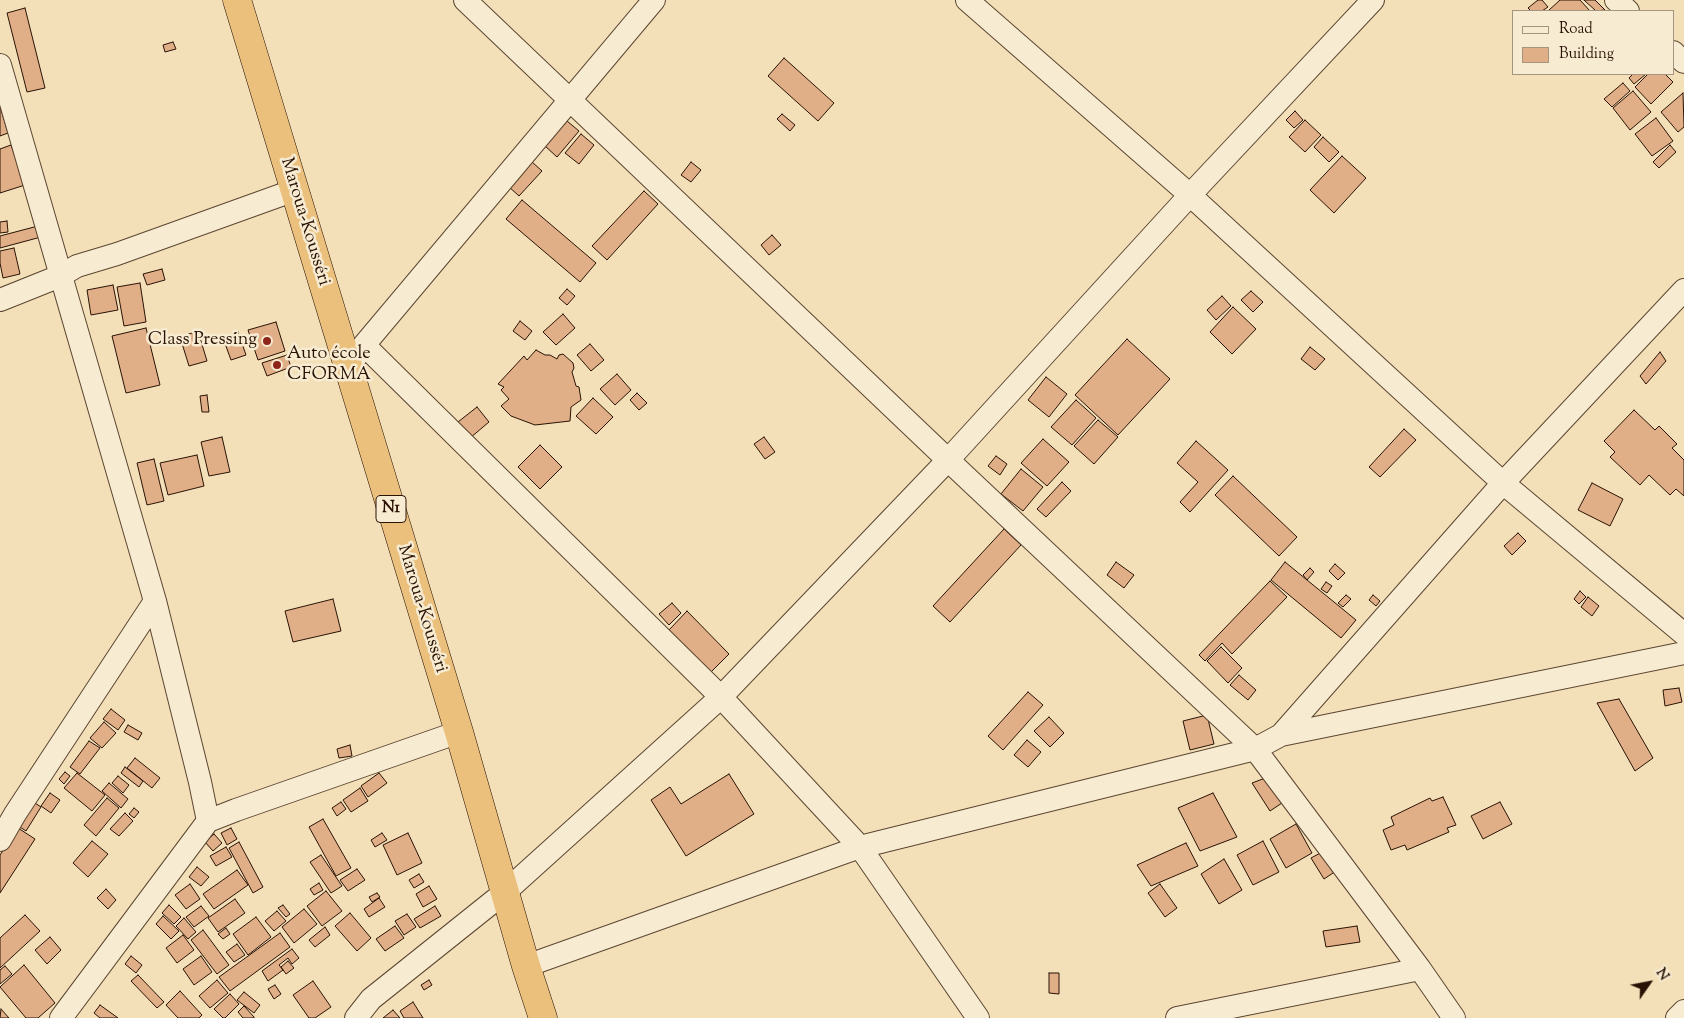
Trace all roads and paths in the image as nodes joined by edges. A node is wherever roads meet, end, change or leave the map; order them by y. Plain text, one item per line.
1 (237, 0) edge
2 (465, 0) edge
3 (654, 0) edge
4 (967, 0) edge
5 (1373, 0) edge
6 (1616, 0) edge
7 (1627, 10) edge
8 (1674, 53) edge
9 (1684, 62) edge
10 (0, 65) edge
11 (569, 100) junction
12 (295, 190) junction
13 (1190, 195) junction
14 (60, 276) junction
15 (1684, 290) edge
16 (0, 300) edge
17 (364, 345) junction
18 (348, 369) junction
19 (948, 460) junction
20 (1503, 483) junction
21 (155, 601) junction
22 (1684, 634) edge
23 (1684, 653) edge
24 (721, 696) junction
25 (459, 732) junction
26 (1281, 734) junction
27 (1255, 749) junction
28 (208, 821) junction
29 (0, 840) edge
30 (860, 847) junction
31 (505, 892) junction
32 (526, 966) junction
33 (1420, 969) junction
34 (1684, 1011) edge
35 (61, 1018) edge
36 (356, 1018) edge
37 (543, 1018) edge
38 (978, 1018) edge
39 (1177, 1018) edge
40 (1454, 1018) edge
41 (1677, 1018) edge

1 - 12 highway, Maroua-Kousséri / N1
2 - 11 street
3 - 11 street
4 - 13 street
5 - 13 street
6 - 7 street
8 - 9 street
10 - 14 street
11 - 17 street
11 - 19 street
12 - 14 street
12 - 18 highway, Maroua-Kousséri / N1
13 - 19 street
13 - 20 street
14 - 16 street
14 - 21 street
15 - 20 street
17 - 18 street
17 - 24 street
18 - 25 highway, Maroua-Kousséri / N1
19 - 24 street
19 - 27 street
20 - 22 street
20 - 26 street
21 - 28 street
21 - 29 street
23 - 26 street
24 - 30 street
24 - 31 street
25 - 28 street
25 - 31 highway, Maroua-Kousséri / N1
26 - 27 street
27 - 30 street
27 - 33 street
28 - 35 street
30 - 32 street
30 - 38 street
31 - 32 highway, Maroua-Kousséri / N1
31 - 36 street
32 - 37 highway, Maroua-Kousséri / N1
33 - 39 street
33 - 40 street
34 - 41 street

